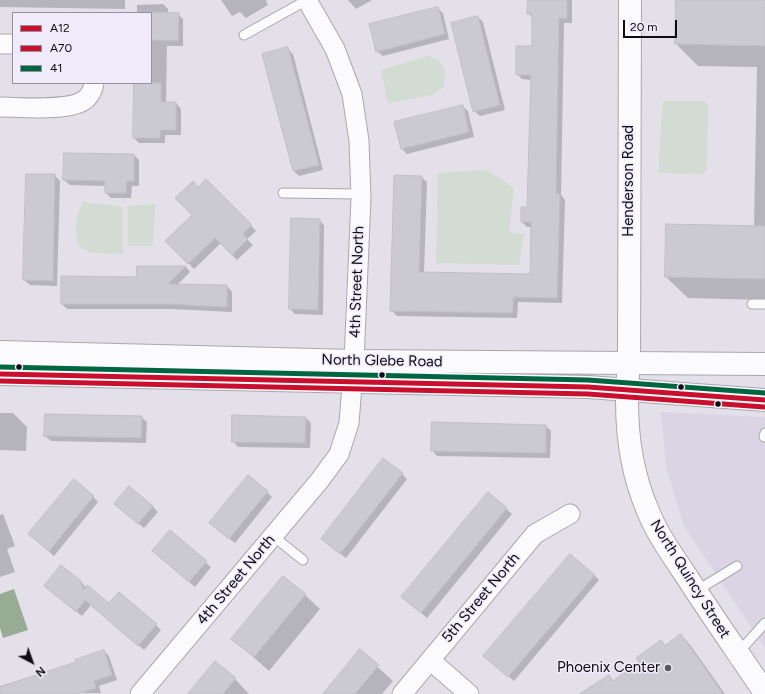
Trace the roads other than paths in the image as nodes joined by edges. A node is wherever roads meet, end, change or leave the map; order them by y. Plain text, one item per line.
1 (307, 0) edge
2 (630, 0) edge
3 (244, 35) dead end
4 (0, 44) edge
5 (12, 44) edge
6 (94, 84) edge
7 (0, 107) edge
8 (283, 193) dead end
9 (361, 194) junction
10 (752, 304) dead end
11 (765, 304) edge
12 (0, 352) edge
13 (354, 361) junction
14 (629, 362) junction
15 (765, 364) edge
16 (0, 374) edge
17 (352, 383) junction
18 (626, 390) junction
19 (765, 400) edge
20 (570, 514) dead end
21 (273, 536) junction
22 (303, 560) dead end
23 (737, 566) dead end
24 (696, 591) junction
25 (765, 624) edge
26 (738, 653) junction
27 (430, 660) junction
28 (765, 693) edge
29 (140, 694) edge
30 (402, 694) edge
31 (469, 694) edge

1 - 3 lane
1 - 9 street, 4th Street North
2 - 14 main road, Henderson Road
4 - 5 street
6 - 7 street
8 - 9 lane
9 - 13 street, 4th Street North
10 - 11 lane
12 - 13 main road, North Glebe Road
13 - 14 main road, North Glebe Road
13 - 17 street, 4th Street North
14 - 15 main road, North Glebe Road
14 - 18 main road, North Quincy Street
16 - 17 main road, North Glebe Road
17 - 18 main road, North Glebe Road
17 - 21 street, 4th Street North
18 - 19 main road, North Glebe Road
18 - 24 main road, North Quincy Street
20 - 27 street, 5th Street North
21 - 22 lane
21 - 29 street, 4th Street North
23 - 24 lane
24 - 26 main road, North Quincy Street
25 - 26 lane
26 - 28 main road, North Quincy Street
27 - 30 street, 5th Street North
27 - 31 street

